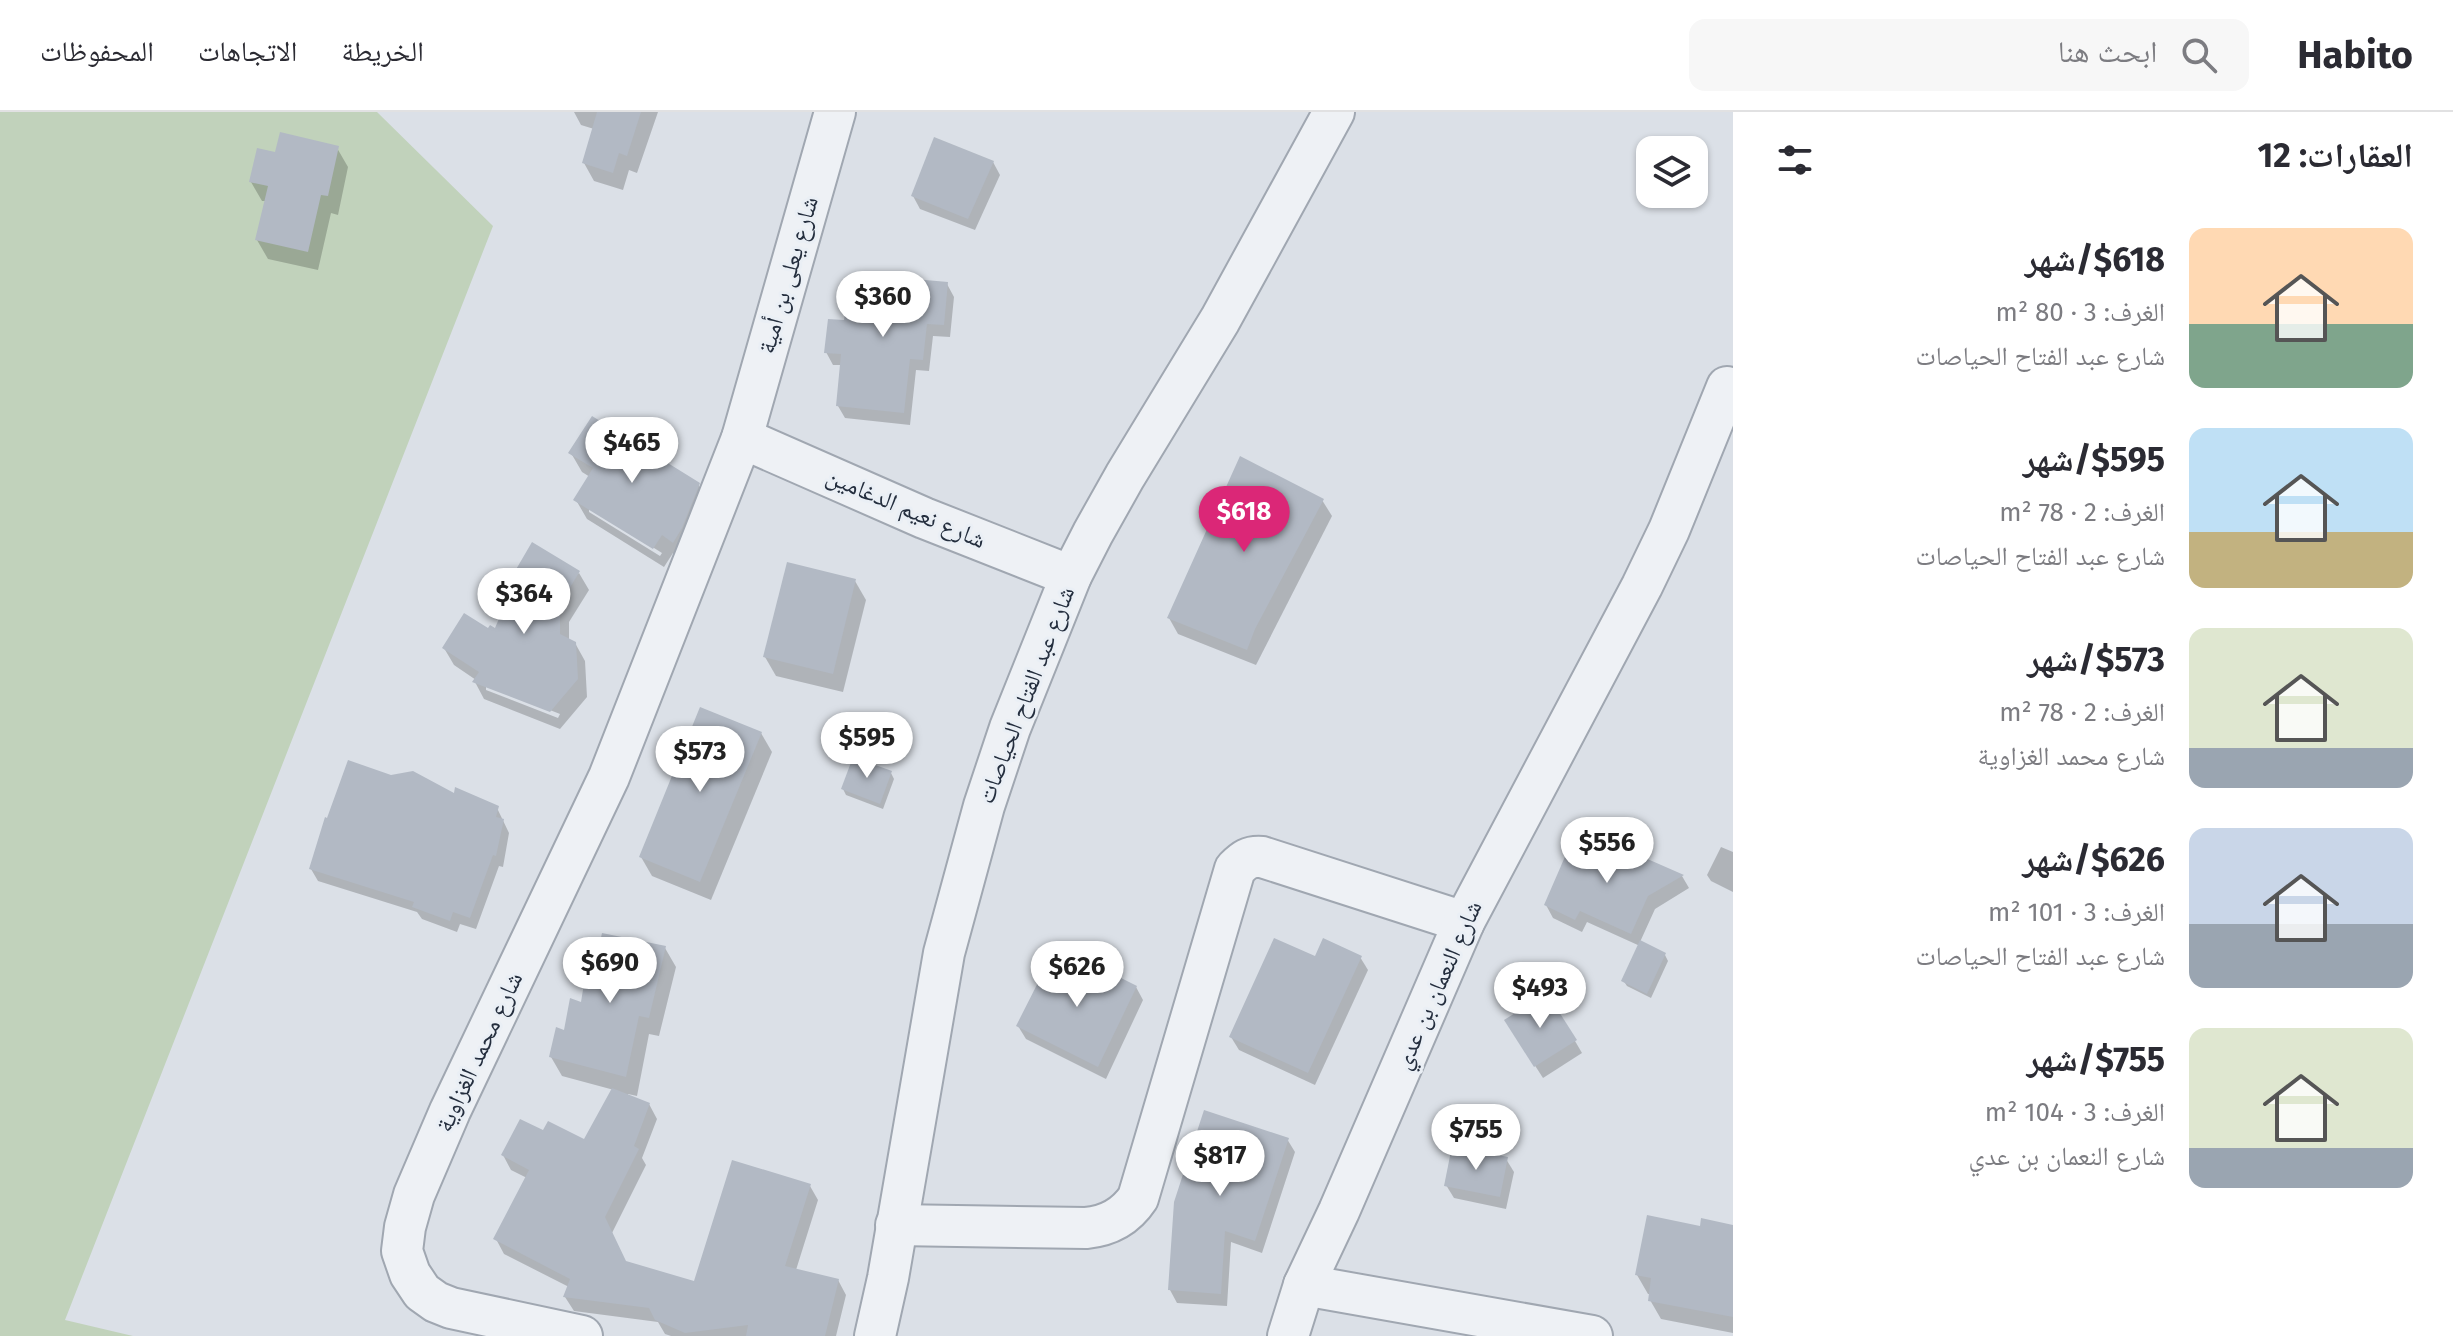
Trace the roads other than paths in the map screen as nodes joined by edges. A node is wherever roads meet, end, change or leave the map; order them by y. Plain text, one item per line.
1 (835, 112) edge
2 (1334, 112) edge
3 (1727, 387) dead end
4 (742, 438) junction
5 (1071, 576) junction
6 (1464, 922) junction
7 (896, 1225) junction
8 (1304, 1285) junction
9 (582, 1336) edge
10 (875, 1336) edge
11 (1288, 1336) edge
12 (1592, 1336) edge

1 - 4 street, شارع يعلى بن أمية
2 - 5 street, شارع عبد الفتاح الحياصات
3 - 6 street, شارع النعمان بن عدي
4 - 5 street, شارع نعيم الدغامين
4 - 9 street, شارع محمد الغزاوية
5 - 7 street, شارع عبد الفتاح الحياصات
6 - 7 street
6 - 8 street, شارع النعمان بن عدي
7 - 10 street, شارع عبد الفتاح الحياصات
8 - 11 street, شارع النعمان بن عدي
8 - 12 street

